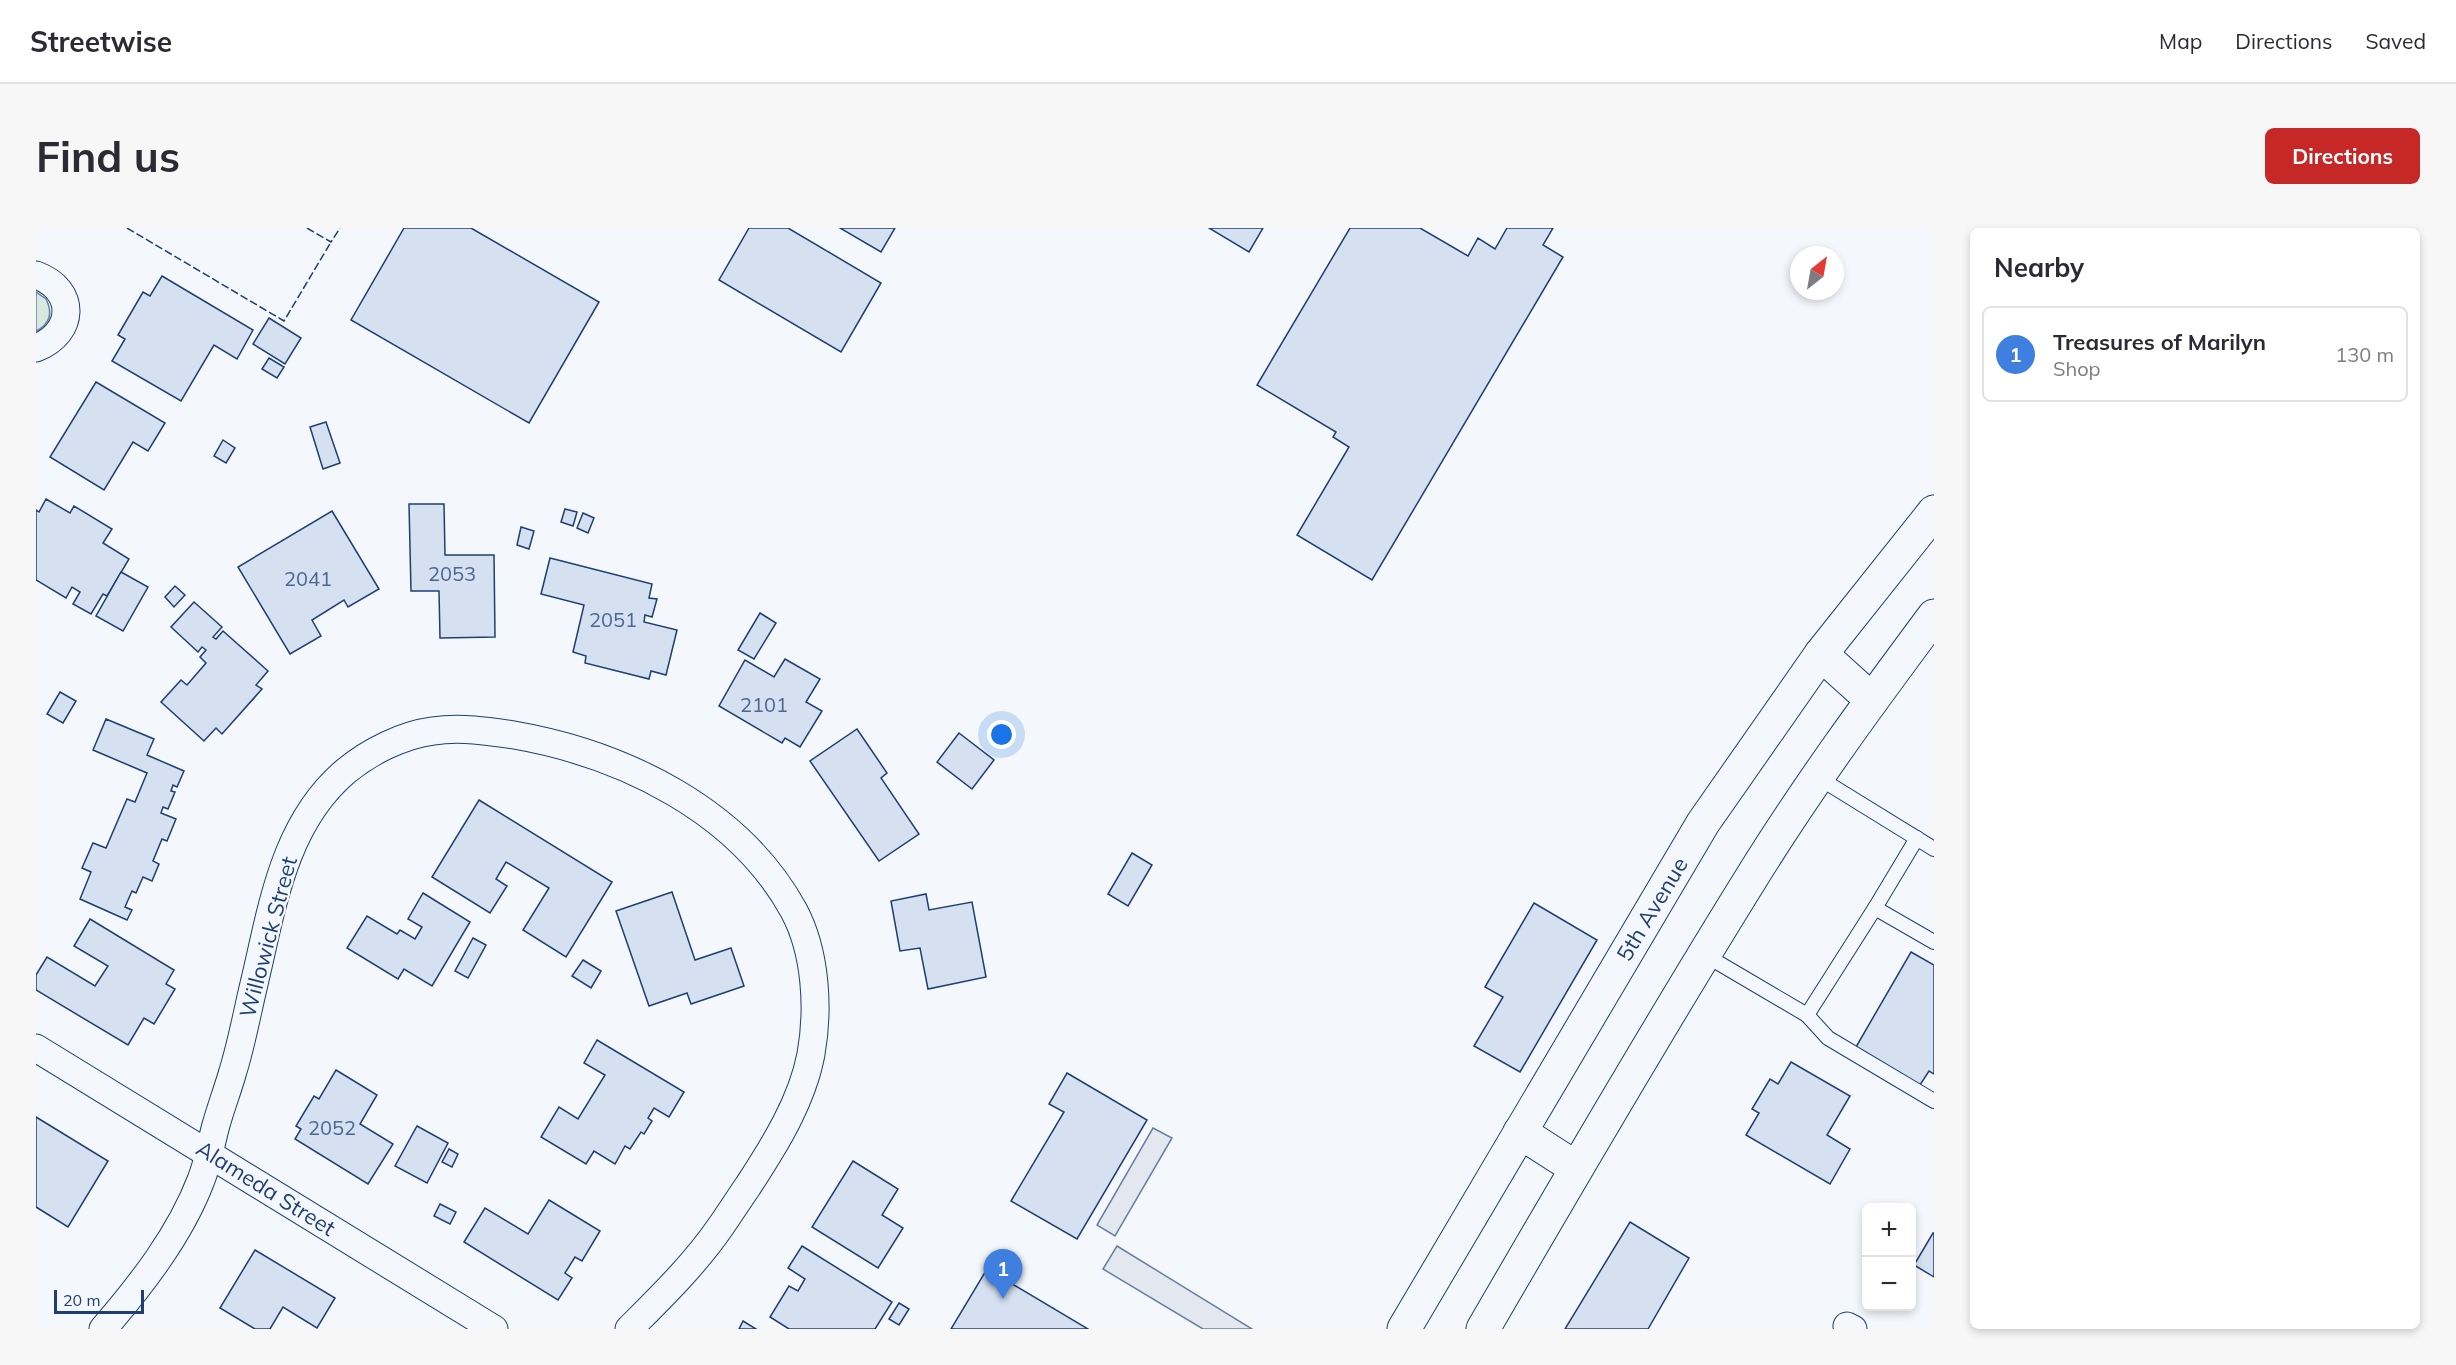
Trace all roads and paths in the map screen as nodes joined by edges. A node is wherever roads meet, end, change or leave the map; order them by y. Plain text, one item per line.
1 (36, 275) edge
2 (36, 348) edge
3 (1934, 512) edge
4 (1934, 616) edge
5 (1821, 654) junction
6 (1872, 700) junction
7 (1819, 778) junction
8 (1917, 838) junction
9 (1934, 849) edge
10 (1875, 908) junction
11 (1934, 942) edge
12 (1705, 955) junction
13 (1807, 1015) junction
14 (36, 1048) edge
15 (1934, 1101) edge
16 (1520, 1132) junction
17 (208, 1153) junction
18 (1576, 1168) junction
19 (103, 1329) edge
20 (495, 1329) edge
21 (629, 1329) edge
22 (1404, 1329) edge
23 (1483, 1329) edge

1 - 2 street
3 - 5 street, 5th Avenue
4 - 6 street
5 - 6 street
5 - 16 street, 5th Avenue
6 - 7 street
7 - 8 lane
7 - 12 street
8 - 9 lane
8 - 10 lane
10 - 11 lane
10 - 13 lane
12 - 13 lane
12 - 18 street
13 - 15 lane
14 - 17 street, Alameda Street
16 - 18 street
16 - 22 street, 5th Avenue
17 - 19 street, Willowick Street
17 - 20 street, Alameda Street
17 - 21 street, Willowick Street
18 - 23 street

